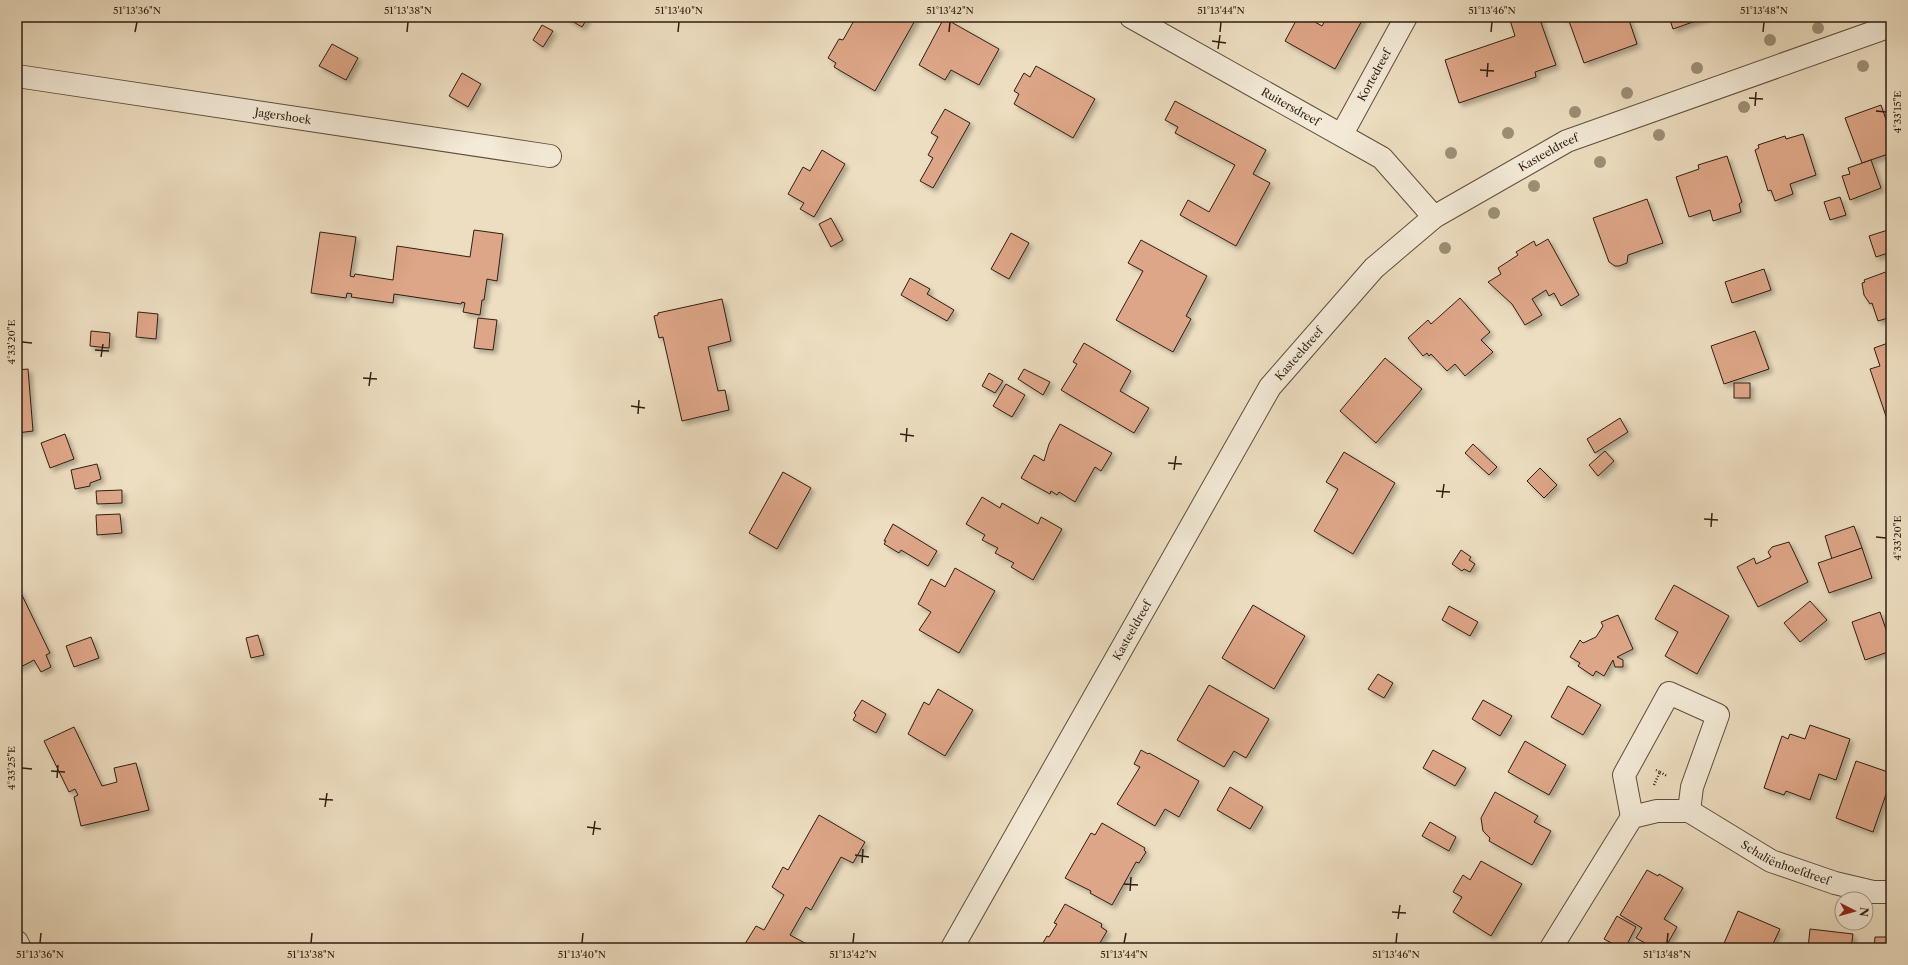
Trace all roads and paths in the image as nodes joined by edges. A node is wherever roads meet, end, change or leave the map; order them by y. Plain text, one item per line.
1 (1131, 17) edge
2 (1406, 17) edge
3 (1891, 26) edge
4 (17, 76) edge
5 (1342, 134) junction
6 (550, 156) dead end
7 (1434, 217) junction
8 (1651, 767) dead end
9 (1660, 772) junction
10 (1671, 772) dead end
11 (1689, 811) junction
12 (1636, 816) junction
13 (1891, 892) edge
14 (17, 942) edge
15 (20, 948) edge
16 (952, 948) edge
17 (1551, 948) edge

1 - 5 street, Ruitersdreef
2 - 5 street, Kortedreef
3 - 7 street, Kasteeldreef
4 - 6 street, Jagershoek
5 - 7 street, Ruitersdreef
7 - 16 street, Kasteeldreef
8 - 9 path
9 - 10 path
9 - 12 path
11 - 12 street
11 - 12 street
11 - 13 street, Schaliënhoefdreef
12 - 17 street
14 - 15 street

